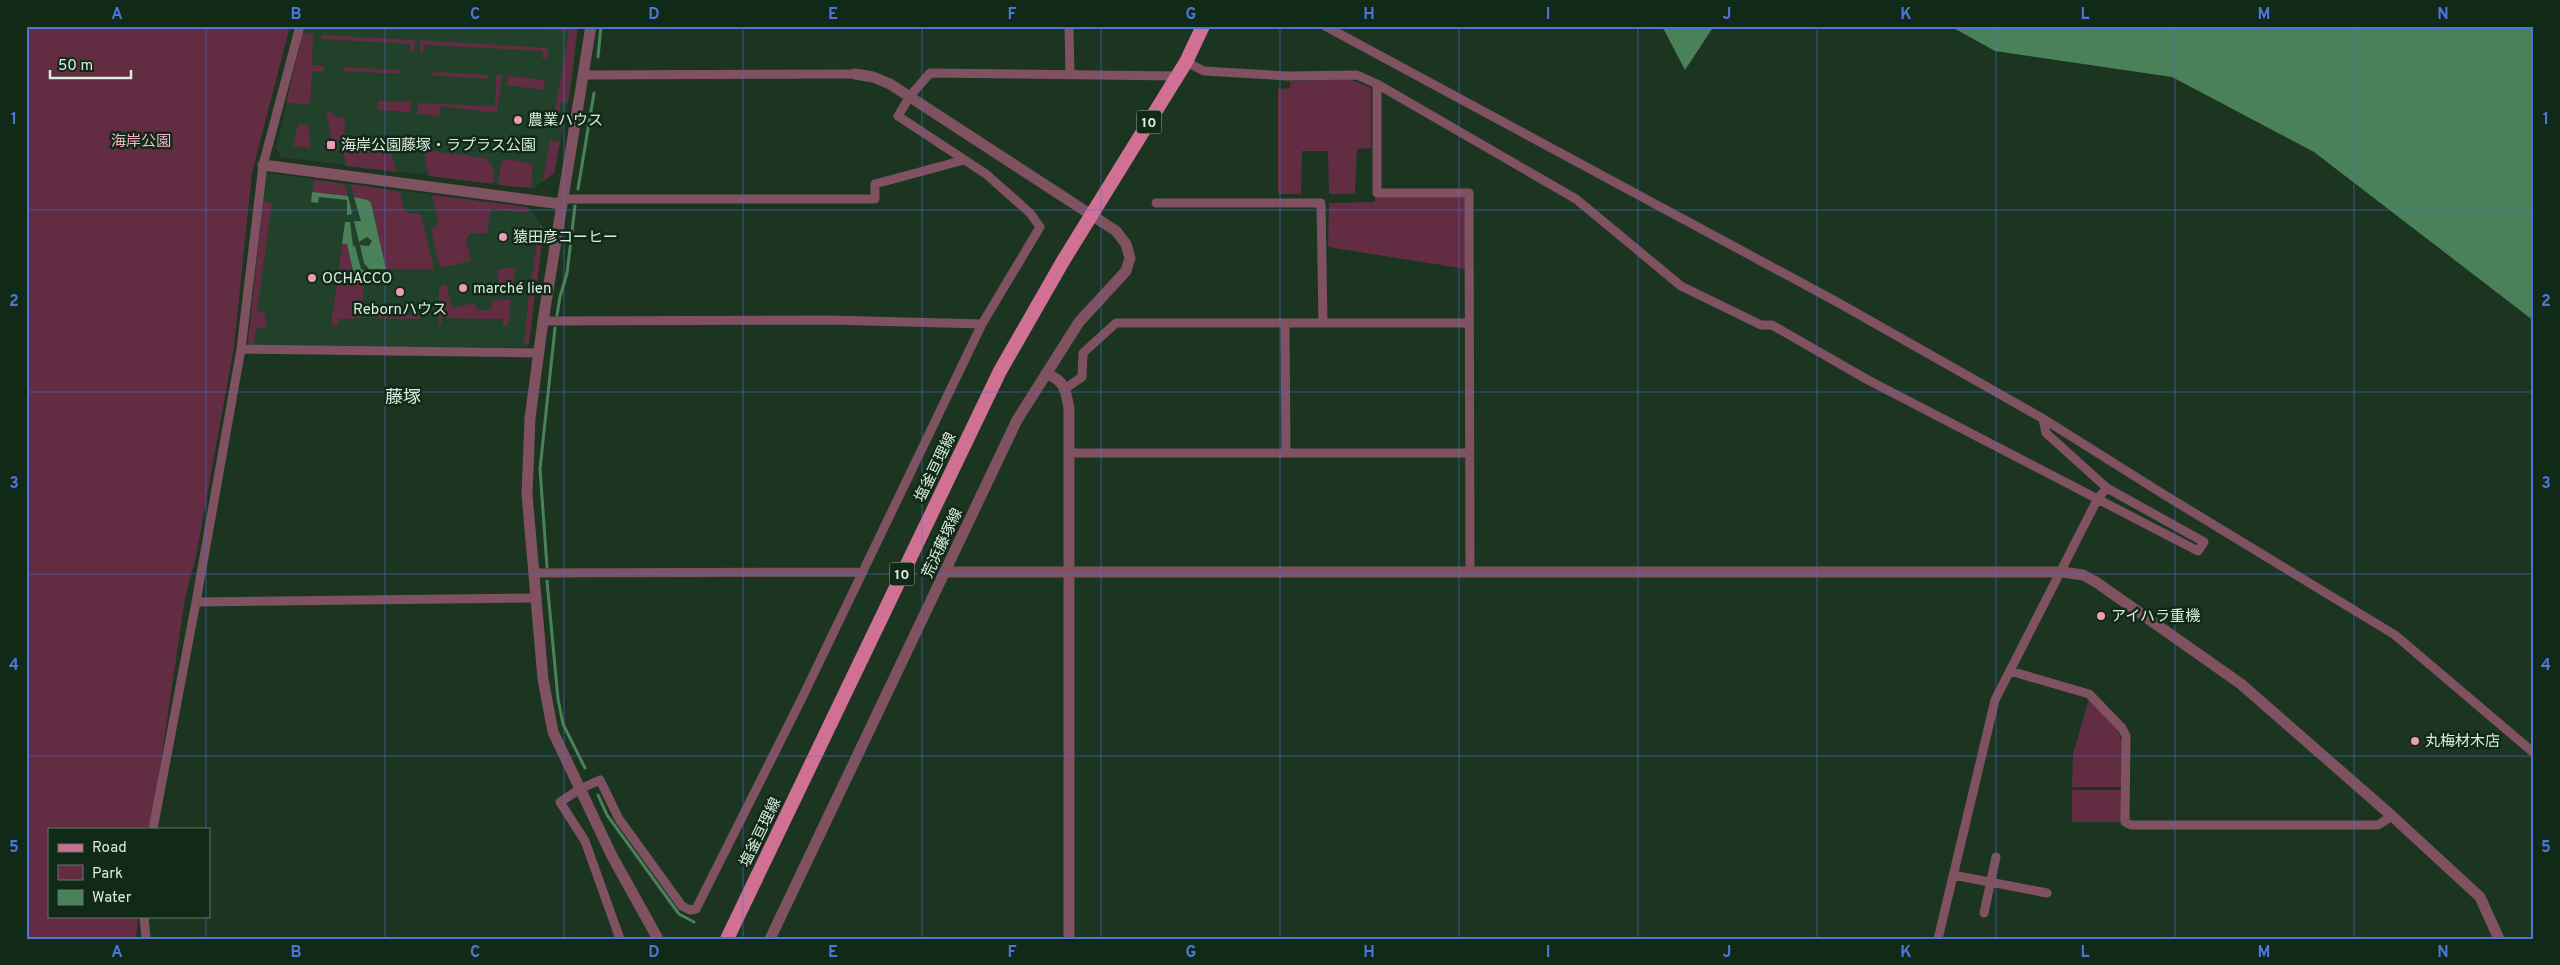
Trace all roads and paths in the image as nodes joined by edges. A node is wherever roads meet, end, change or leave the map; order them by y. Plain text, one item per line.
1 (300, 26) edge
2 (591, 26) edge
3 (1069, 26) edge
4 (1204, 26) edge
5 (1325, 26) edge
6 (1186, 62) junction
7 (855, 74) joint
8 (584, 75) junction
9 (1070, 75) junction
10 (1177, 76) junction
11 (1377, 84) junction
12 (910, 96) junction
13 (964, 160) junction
14 (263, 166) junction
15 (562, 202) junction
16 (1156, 203) dead end
17 (1092, 217) junction
18 (543, 321) junction
19 (1285, 323) junction
20 (1323, 323) junction
21 (1469, 323) junction
22 (982, 324) junction
23 (241, 350) junction
24 (539, 353) junction
25 (1046, 374) junction
26 (1066, 388) junction
27 (2043, 419) junction
28 (1069, 453) junction
29 (1286, 453) junction
30 (1469, 453) junction
31 (2107, 488) junction
32 (2098, 498) junction
33 (863, 572) junction
34 (945, 572) junction
35 (1069, 572) junction
36 (2062, 572) junction
37 (535, 573) junction
38 (1470, 573) junction
39 (537, 598) junction
40 (196, 602) junction
41 (2010, 671) junction
42 (2534, 753) edge
43 (580, 789) junction
44 (2392, 816) junction
45 (153, 828) edge
46 (1996, 858) dead end
47 (1953, 875) junction
48 (1990, 882) junction
49 (2047, 893) dead end
50 (1984, 913) dead end
51 (144, 918) edge
52 (146, 939) edge
53 (620, 939) edge
54 (658, 939) edge
55 (727, 939) edge
56 (770, 939) edge
57 (1069, 939) edge
58 (1938, 939) edge
59 (2500, 939) edge

1 - 14 street
2 - 8 street
3 - 9 street
4 - 6 main road, 塩釜亘理線 / 10
5 - 27 street
6 - 10 main road, 塩釜亘理線 / 10
6 - 11 street
7 - 8 street
7 - 12 street, 荒浜藤塚線
8 - 15 street
9 - 10 street
9 - 12 street
10 - 17 main road, 塩釜亘理線 / 10
11 - 21 street
11 - 32 street
12 - 13 street
12 - 17 street, 荒浜藤塚線
13 - 15 street
13 - 22 street
14 - 15 street
14 - 23 street
15 - 18 street
16 - 20 street
17 - 25 street, 荒浜藤塚線
17 - 55 main road, 塩釜亘理線 / 10
18 - 22 street
18 - 24 street
19 - 20 street
19 - 26 street
19 - 29 street
20 - 21 street
21 - 30 street
22 - 33 street
23 - 24 street
23 - 40 street
24 - 37 street
25 - 26 street
25 - 34 street, 荒浜藤塚線
26 - 28 street
27 - 31 street
27 - 42 street
28 - 29 street
28 - 35 street
29 - 30 street
30 - 38 street
31 - 32 street
31 - 32 street
32 - 36 street
33 - 37 street
33 - 43 street
34 - 35 street
34 - 56 street, 荒浜藤塚線
35 - 38 street
35 - 57 street
36 - 38 street
36 - 41 street
36 - 44 street
37 - 39 street
39 - 40 street
39 - 43 street
40 - 45 street
41 - 44 street
41 - 47 street
43 - 53 street
43 - 54 street
44 - 59 street
46 - 48 street
47 - 48 street
47 - 58 street
48 - 49 street
48 - 50 street
51 - 52 street

